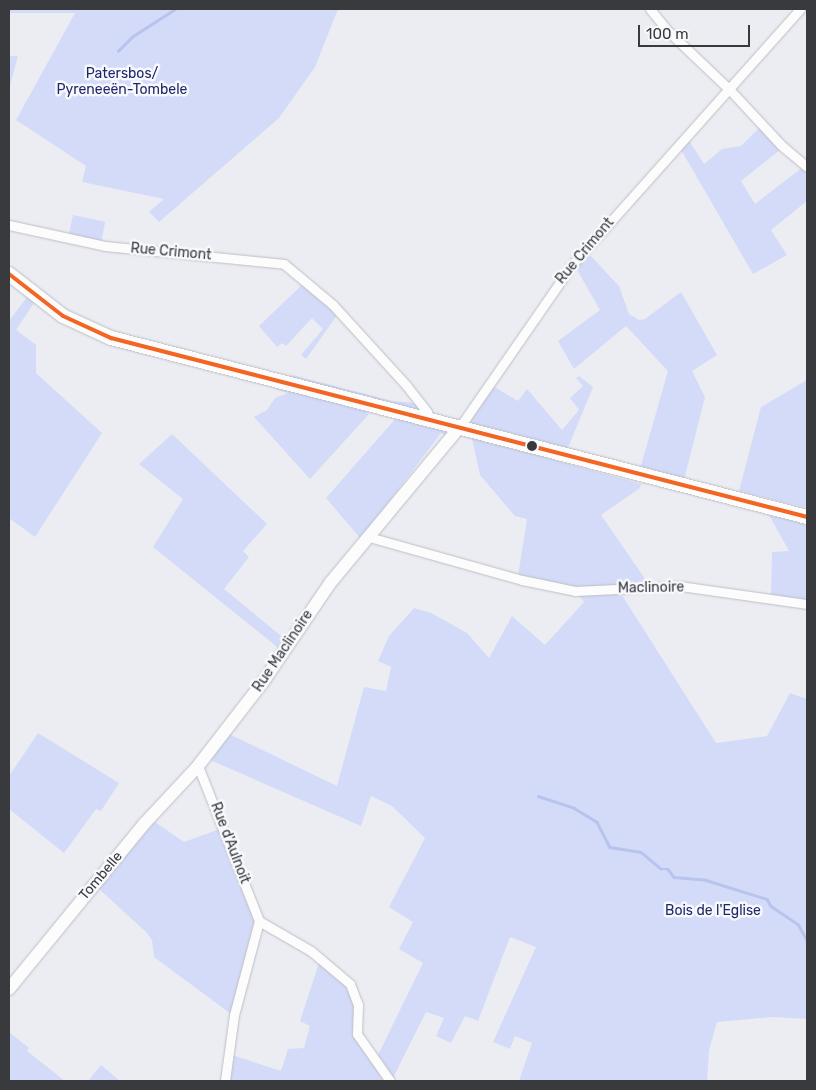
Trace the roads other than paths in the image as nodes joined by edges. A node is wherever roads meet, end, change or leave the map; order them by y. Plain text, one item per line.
1 (650, 9) edge
2 (800, 9) edge
3 (729, 89) junction
4 (807, 167) edge
5 (9, 225) edge
6 (9, 274) edge
7 (429, 420) junction
8 (459, 428) junction
9 (807, 517) edge
10 (369, 537) junction
11 (807, 604) edge
12 (198, 766) junction
13 (259, 921) junction
14 (9, 989) edge
15 (225, 1081) edge
16 (390, 1081) edge

1 - 3 street
2 - 3 street, Rue Crimont
3 - 4 street
3 - 8 street, Rue Crimont
5 - 7 street, Rue Crimont
6 - 7 main road
7 - 8 main road
8 - 9 main road
8 - 10 street, Rue Maclinoire
10 - 11 street, Maclinoire
10 - 12 street, Rue Maclinoire
12 - 13 street, Rue d'Aulnoit
12 - 14 street, Tombelle
13 - 15 street
13 - 16 street

